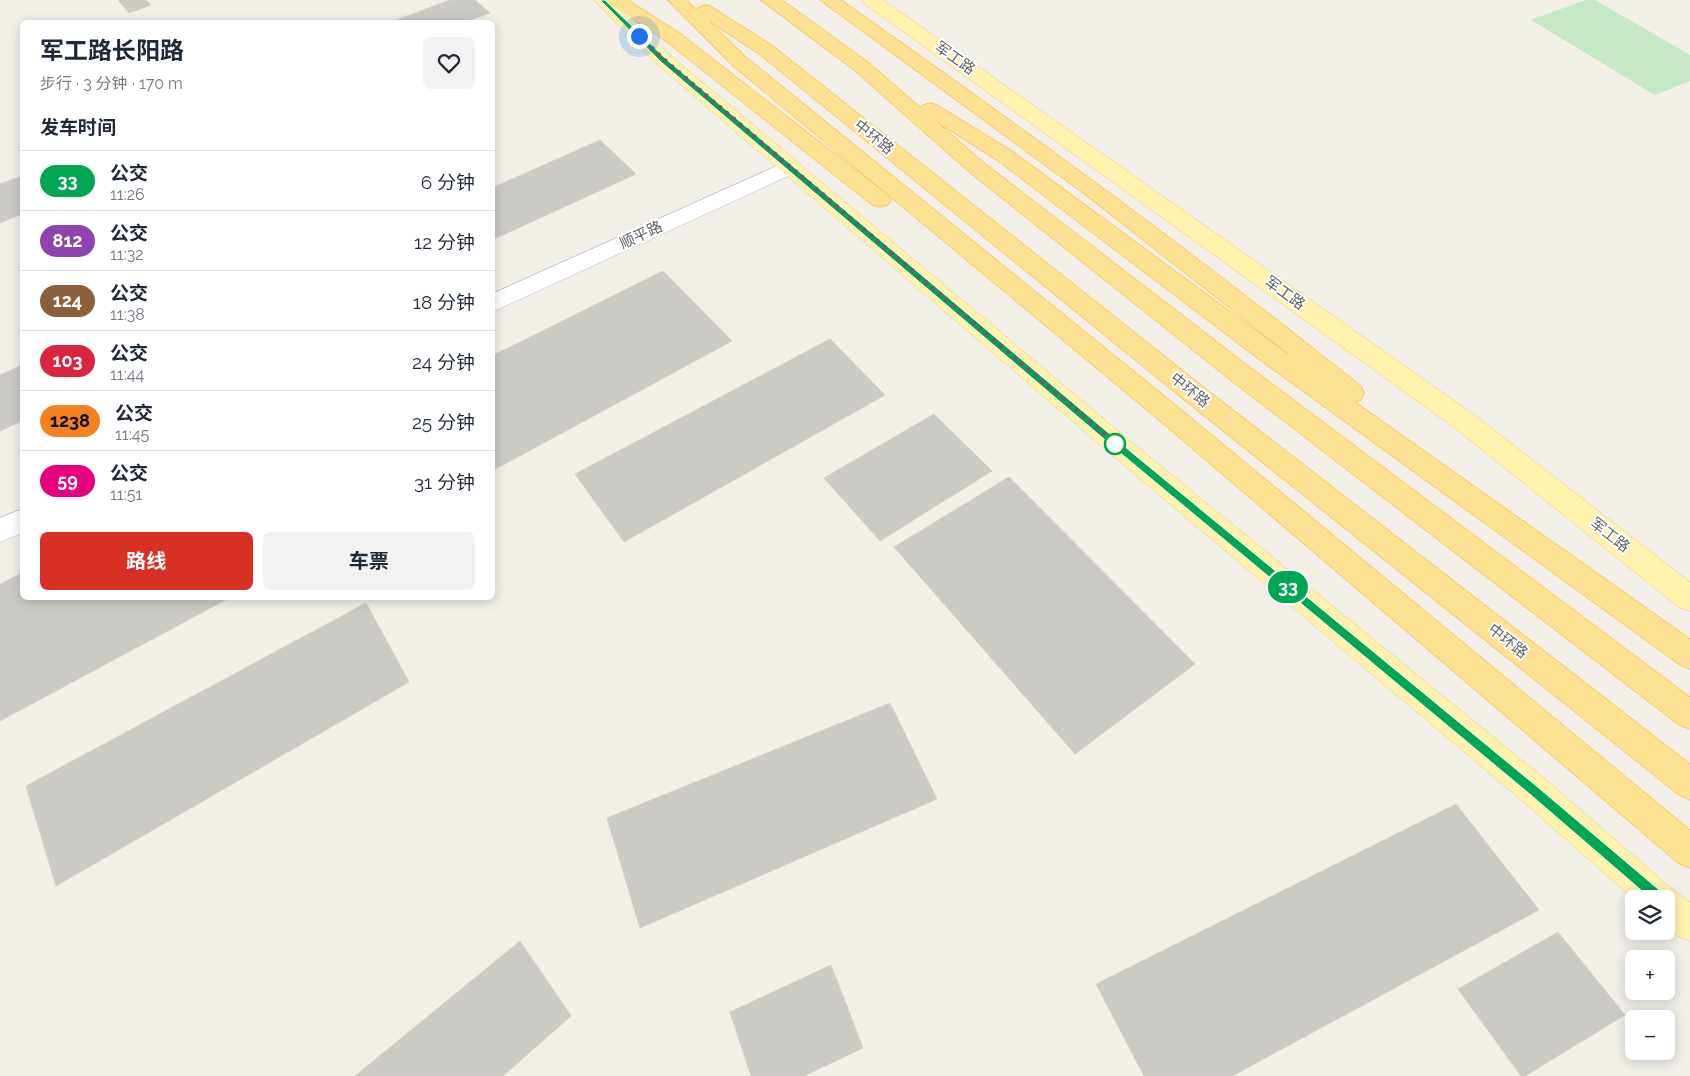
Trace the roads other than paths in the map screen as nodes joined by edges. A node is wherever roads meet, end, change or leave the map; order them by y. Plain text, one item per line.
1 (603, 0) edge
2 (616, 0) edge
3 (677, 0) edge
4 (688, 0) edge
5 (770, 0) edge
6 (829, 0) edge
7 (871, 0) edge
8 (861, 66) junction
9 (790, 167) junction
10 (495, 303) edge
11 (1169, 414) junction
12 (20, 521) edge
13 (1514, 528) junction
14 (0, 531) edge
15 (1690, 598) edge
16 (1690, 656) edge
17 (1690, 715) edge
18 (1690, 784) edge
19 (1690, 851) edge
20 (1650, 890) edge
21 (1675, 912) edge
22 (1690, 924) edge

1 - 9 main road
2 - 11 highway
3 - 11 highway
4 - 18 highway, 中环路
5 - 8 highway
6 - 13 highway
7 - 15 main road, 军工路
8 - 13 highway
8 - 17 highway
9 - 10 street, 顺平路
9 - 20 main road
11 - 19 highway
12 - 14 street
13 - 16 highway
21 - 22 main road

